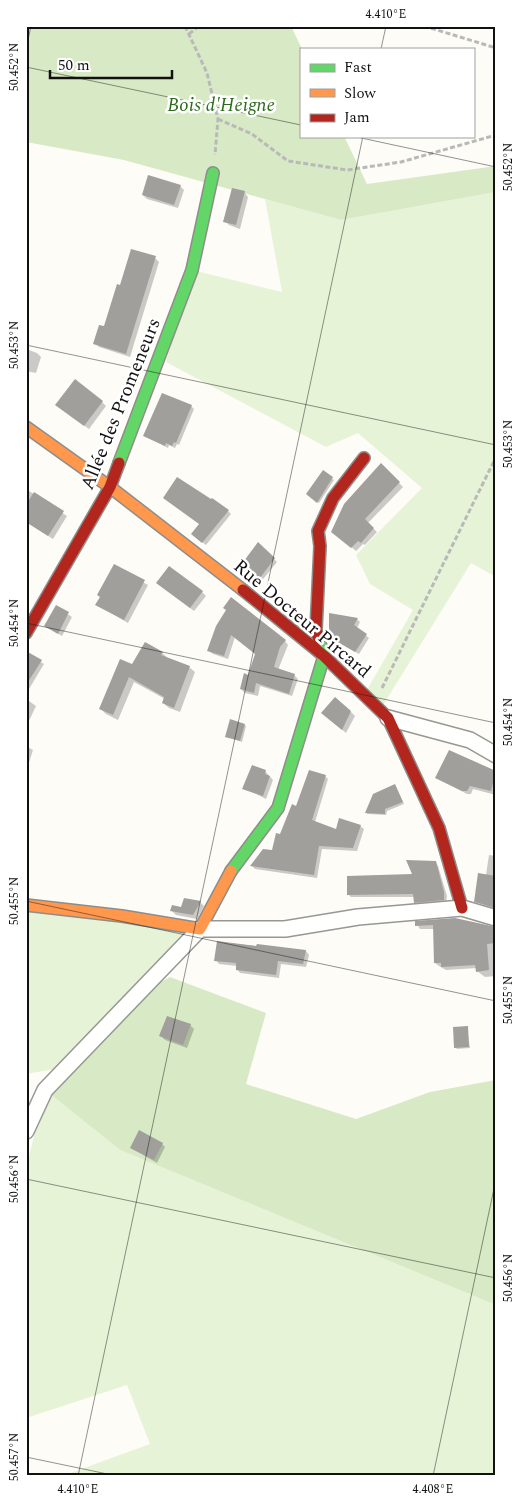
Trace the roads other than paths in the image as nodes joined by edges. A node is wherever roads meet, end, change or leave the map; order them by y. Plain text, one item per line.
1 (213, 173) road end
2 (26, 427) edge
3 (364, 458) dead end
4 (110, 488) junction
5 (26, 633) edge
6 (324, 656) junction
7 (388, 718) junction
8 (496, 755) edge
9 (26, 905) edge
10 (462, 908) junction
11 (496, 918) edge
12 (200, 929) junction
13 (26, 1131) edge

1 - 4 street, Allée des Promeneurs
2 - 4 street, Rue Docteur Pircard
3 - 6 street
4 - 5 street, Allée des Promeneurs
4 - 6 street, Rue Docteur Pircard
6 - 7 street, Rue Docteur Pircard
6 - 12 street
7 - 8 street
7 - 10 street, Rue Docteur Pircard
9 - 12 street
10 - 11 street
10 - 12 street
12 - 13 street

